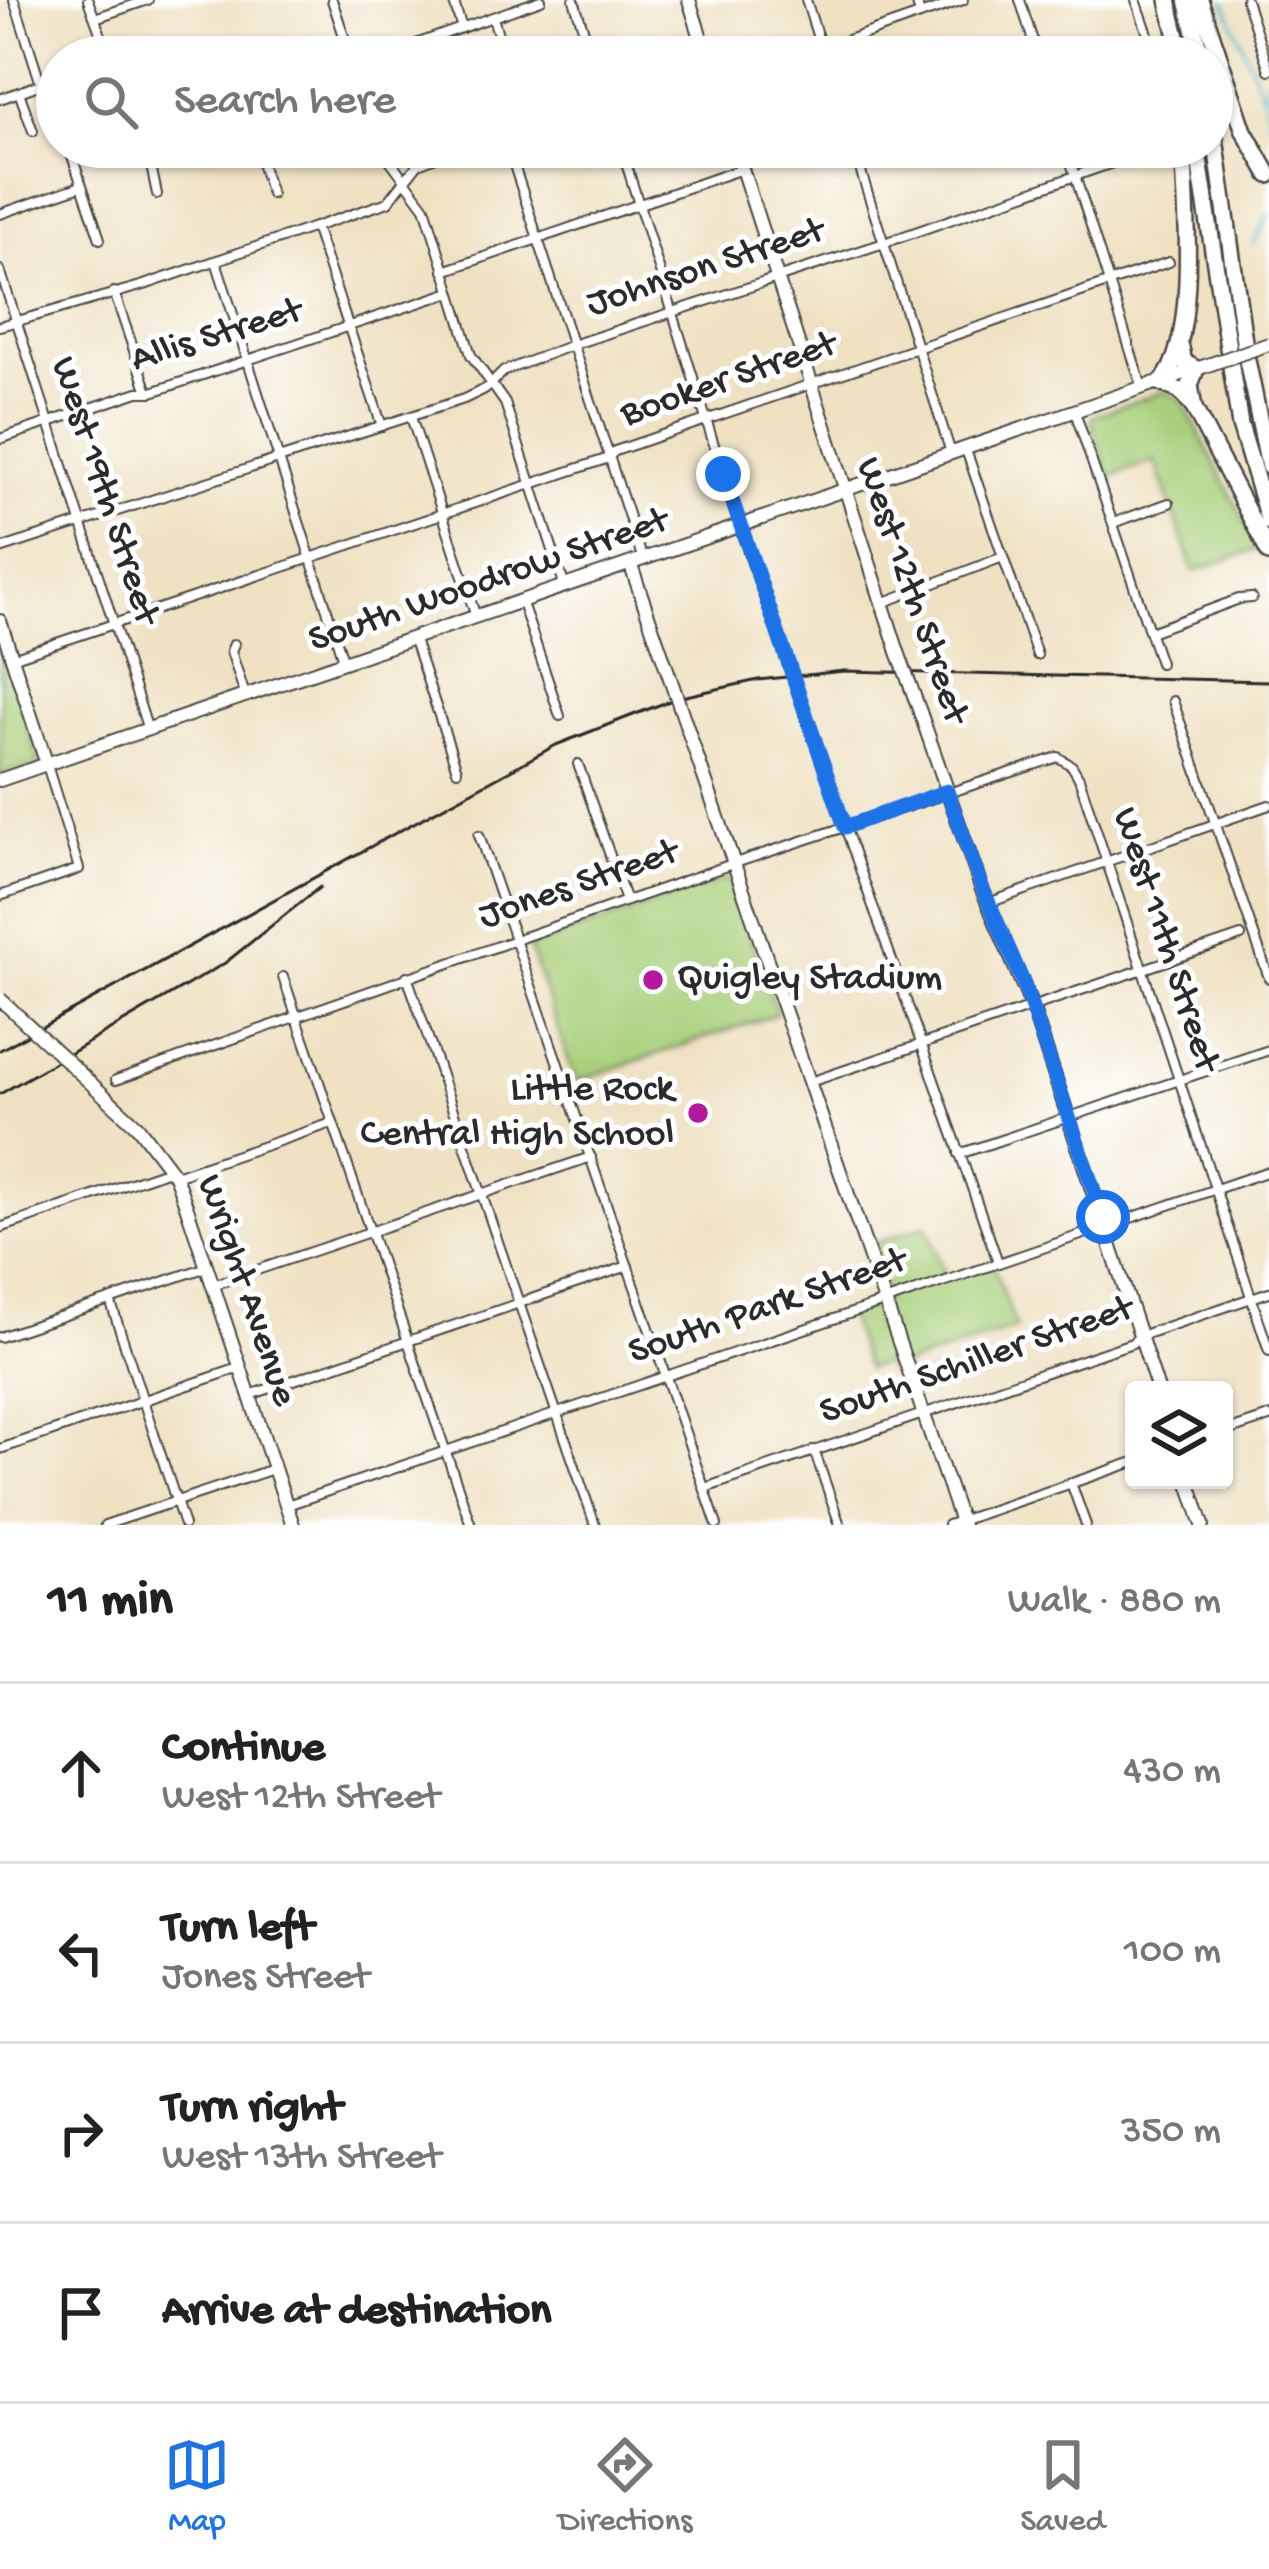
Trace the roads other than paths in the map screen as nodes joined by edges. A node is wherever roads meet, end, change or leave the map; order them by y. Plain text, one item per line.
1 (14, 0) edge
2 (88, 0) edge
3 (148, 0) edge
4 (332, 0) edge
5 (453, 0) edge
6 (542, 0) edge
7 (574, 0) edge
8 (689, 0) edge
9 (806, 0) edge
10 (916, 0) edge
11 (963, 0) edge
12 (1020, 0) edge
13 (1136, 0) edge
14 (1168, 0) edge
15 (1187, 0) edge
16 (1200, 0) edge
17 (1246, 0) edge
18 (920, 15) junction
19 (94, 18) junction
20 (493, 18) junction
21 (463, 28) junction
22 (101, 36) edge
23 (344, 36) edge
24 (440, 36) edge
25 (499, 36) edge
26 (585, 36) edge
27 (700, 36) edge
28 (816, 36) edge
29 (869, 36) edge
30 (1031, 36) edge
31 (1149, 36) edge
32 (1175, 36) edge
33 (1196, 36) edge
34 (1212, 36) edge
35 (36, 68) edge
36 (1268, 68) edge
37 (36, 86) edge
38 (19, 92) junction
39 (1233, 98) edge
40 (0, 99) edge
41 (33, 131) dead end
42 (75, 168) edge
43 (151, 168) edge
44 (263, 168) edge
45 (396, 168) edge
46 (417, 168) edge
47 (515, 168) edge
48 (628, 168) edge
49 (860, 168) edge
50 (1073, 168) edge
51 (1099, 168) edge
52 (1184, 168) edge
53 (1200, 168) edge
54 (1219, 168) edge
55 (742, 169) joint
56 (1076, 176) junction
57 (1269, 176) edge
58 (406, 181) junction
59 (81, 186) junction
60 (157, 194) dead end
61 (271, 194) dead end
62 (639, 204) junction
63 (0, 214) edge
64 (315, 226) junction
65 (100, 239) dead end
66 (538, 240) junction
67 (884, 243) junction
68 (216, 261) junction
69 (1169, 262) dead end
70 (0, 270) edge
71 (444, 271) junction
72 (775, 276) junction
73 (1109, 282) junction
74 (114, 292) junction
75 (451, 292) junction
76 (672, 311) junction
77 (16, 321) junction
78 (0, 326) edge
79 (349, 327) junction
80 (572, 344) junction
81 (1269, 344) edge
82 (1181, 345) junction
83 (917, 348) junction
84 (248, 359) junction
85 (1199, 368) junction
86 (1161, 382) junction
87 (490, 383) junction
88 (809, 383) junction
89 (1143, 389) junction
90 (148, 392) junction
91 (1194, 408) junction
92 (1076, 412) junction
93 (410, 417) junction
94 (706, 419) junction
95 (49, 423) junction
96 (382, 426) junction
97 (0, 439) edge
98 (958, 452) junction
99 (610, 455) junction
100 (279, 460) junction
101 (1269, 467) edge
102 (532, 483) junction
103 (843, 490) junction
104 (1169, 503) dead end
105 (444, 515) junction
106 (84, 521) junction
107 (1269, 522) edge
108 (1113, 523) junction
109 (740, 528) junction
110 (0, 549) edge
111 (1269, 553) edge
112 (1003, 557) junction
113 (311, 560) junction
114 (637, 564) junction
115 (566, 588) junction
116 (1252, 598) dead end
117 (522, 603) junction
118 (882, 604) junction
119 (476, 619) junction
120 (0, 621) edge
121 (114, 624) junction
122 (1150, 632) junction
123 (414, 640) junction
124 (235, 644) dead end
125 (1037, 656) dead end
126 (12, 658) junction
127 (1160, 662) dead end
128 (345, 664) junction
129 (245, 697) junction
130 (1173, 701) dead end
131 (560, 716) dead end
132 (148, 730) junction
133 (1064, 758) joint
134 (578, 764) dead end
135 (47, 765) junction
136 (457, 770) dead end
137 (0, 780) edge
138 (947, 791) junction
139 (1269, 805) edge
140 (1216, 824) junction
141 (845, 827) junction
142 (478, 835) dead end
143 (1106, 862) junction
144 (734, 863) junction
145 (0, 896) edge
146 (626, 901) junction
147 (988, 903) junction
148 (1269, 927) edge
149 (1253, 932) junction
150 (1241, 936) dead end
151 (514, 939) junction
152 (1144, 970) junction
153 (407, 976) junction
154 (283, 977) dead end
155 (1269, 978) edge
156 (0, 999) edge
157 (1032, 1007) junction
158 (296, 1015) junction
159 (921, 1044) junction
160 (1269, 1050) edge
161 (116, 1079) dead end
162 (1179, 1080) junction
163 (810, 1082) junction
164 (1069, 1116) junction
165 (332, 1123) junction
166 (959, 1154) junction
167 (590, 1157) junction
168 (1269, 1171) edge
169 (173, 1173) junction
170 (1217, 1189) junction
171 (482, 1194) junction
172 (1106, 1225) junction
173 (0, 1228) edge
174 (370, 1232) junction
175 (998, 1262) junction
176 (628, 1266) junction
177 (208, 1267) junction
178 (213, 1285) junction
179 (1269, 1292) edge
180 (1252, 1296) junction
181 (110, 1300) junction
182 (886, 1300) junction
183 (519, 1303) junction
184 (1140, 1336) junction
185 (0, 1337) edge
186 (408, 1341) junction
187 (1269, 1351) edge
188 (240, 1367) junction
189 (666, 1374) junction
190 (1155, 1381) edge
191 (250, 1396) junction
192 (142, 1401) junction
193 (556, 1412) junction
194 (925, 1413) junction
195 (1269, 1417) edge
196 (1233, 1429) edge
197 (0, 1449) edge
198 (445, 1450) junction
199 (814, 1450) junction
200 (1125, 1465) edge
201 (274, 1468) junction
202 (1071, 1483) junction
203 (705, 1488) junction
204 (1191, 1489) edge
205 (176, 1501) junction
206 (287, 1504) junction
207 (957, 1524) edge
208 (105, 1525) edge
209 (184, 1525) edge
210 (293, 1525) edge
211 (471, 1525) edge
212 (595, 1525) edge
213 (717, 1525) edge
214 (840, 1525) edge
215 (1086, 1525) edge
216 (1203, 1525) edge

1 - 35 street
2 - 19 street
3 - 19 street
4 - 23 street
5 - 21 street
6 - 20 street
7 - 26 street
8 - 27 main road
9 - 28 street
10 - 18 street
11 - 18 street
12 - 30 street
13 - 31 street
14 - 32 highway
15 - 33 highway
16 - 34 highway
17 - 36 street
18 - 29 street
19 - 22 street
20 - 21 street
20 - 25 street
21 - 24 street
37 - 38 street
38 - 40 street
38 - 41 street
39 - 57 highway
42 - 59 street
43 - 60 street
44 - 61 street
45 - 58 street
46 - 58 street
47 - 66 street
48 - 62 street
49 - 67 street
50 - 56 street
51 - 56 street, Johnson Street
52 - 82 highway
53 - 107 highway
54 - 101 highway
55 - 62 street
55 - 72 main road, West 12th Street
56 - 67 street, Johnson Street
56 - 73 street
58 - 64 street
58 - 71 street
59 - 63 street
59 - 65 street
62 - 66 street
62 - 76 street
64 - 68 street
64 - 79 street
66 - 71 street
66 - 80 street
67 - 72 street, Johnson Street
67 - 83 street
68 - 74 street
68 - 84 street
69 - 73 street, Booker Street
70 - 77 street, West 19th Street
71 - 75 street
72 - 76 street, Johnson Street
72 - 88 main road, West 12th Street
73 - 83 street, Booker Street
73 - 89 street
74 - 77 street
74 - 90 street
75 - 79 street, Allis Street
75 - 87 street
76 - 80 street, Johnson Street
76 - 94 street
77 - 78 street
77 - 95 street, West 19th Street
79 - 84 street, Allis Street
79 - 96 street
80 - 87 street, Johnson Street
80 - 99 street
81 - 85 main road, South Woodrow Street, bridge
82 - 85 highway
82 - 86 highway
83 - 88 street, Booker Street
83 - 98 street
84 - 90 street, Allis Street
84 - 100 street
85 - 86 main road, South Woodrow Street
85 - 91 highway
86 - 89 main road, South Woodrow Street
86 - 91 highway
87 - 93 street, Johnson Street
87 - 102 street
88 - 94 street, Booker Street
88 - 103 main road, West 12th Street
89 - 92 main road, South Woodrow Street
90 - 95 street, Allis Street
91 - 111 highway
92 - 98 main road, South Woodrow Street
92 - 108 street
93 - 96 street, Johnson Street
93 - 105 street
94 - 99 street, Booker Street
94 - 109 street
95 - 97 street, Allis Street
95 - 106 street, West 19th Street
96 - 100 street, Johnson Street
98 - 103 main road, South Woodrow Street
98 - 112 street
99 - 102 street, Booker Street
99 - 114 street
100 - 106 street, Johnson Street
100 - 113 street
102 - 105 street, Booker Street
102 - 115 street
103 - 109 main road, South Woodrow Street
103 - 118 main road, West 12th Street
104 - 108 street
105 - 113 street, Booker Street
105 - 119 street
106 - 110 street, Johnson Street
106 - 121 street, West 19th Street
108 - 122 street
109 - 114 main road, South Woodrow Street
109 - 141 street, bridge
112 - 118 street
112 - 125 street
113 - 121 street, Booker Street
113 - 128 street
114 - 115 main road, South Woodrow Street
114 - 144 main road, bridge
115 - 117 main road, South Woodrow Street
116 - 122 street
117 - 119 main road, South Woodrow Street
117 - 131 street
118 - 138 main road, West 12th Street, bridge
119 - 123 main road, South Woodrow Street
120 - 126 main road
121 - 126 street, Booker Street
121 - 132 street, West 19th Street
122 - 127 street
123 - 128 main road, South Woodrow Street
123 - 136 street
124 - 129 street
126 - 135 main road
128 - 129 main road, South Woodrow Street
129 - 132 main road, South Woodrow Street
130 - 140 street
132 - 135 main road, South Woodrow Street
133 - 138 street, Jones Street
133 - 143 street, West 11th Street
134 - 146 street
135 - 137 main road, South Woodrow Street
135 - 145 street
138 - 141 street, Jones Street
138 - 147 main road, West 12th Street
139 - 140 street
140 - 143 street
140 - 149 street
141 - 144 street, Jones Street
141 - 159 street
142 - 151 street
143 - 147 street
143 - 152 street, West 11th Street
144 - 146 street, Jones Street
144 - 163 main road
146 - 151 street, Jones Street
147 - 157 main road, West 12th Street
148 - 149 street
149 - 155 street
150 - 152 street
151 - 153 street, Jones Street
151 - 167 street
152 - 157 street
152 - 162 street, West 11th Street
153 - 158 street, Jones Street
153 - 171 street
154 - 158 street
156 - 169 main road, Wright Avenue, bridge
157 - 159 street
157 - 164 main road, West 12th Street
158 - 161 street, Jones Street
158 - 165 street
159 - 163 street
159 - 166 street
160 - 162 street
162 - 164 street
162 - 170 street, West 11th Street
163 - 182 main road
164 - 166 street
164 - 172 main road, West 12th Street
165 - 169 street
165 - 174 street
166 - 175 street
167 - 171 street
167 - 176 street
168 - 170 street, South Park Street
169 - 173 street
169 - 177 main road, Wright Avenue
170 - 172 street, South Park Street
170 - 180 street, West 11th Street
171 - 174 street
171 - 183 street
172 - 175 street, South Park Street
172 - 184 main road, West 12th Street
174 - 178 street
174 - 186 street
175 - 182 street, South Park Street
176 - 183 street
176 - 189 street
177 - 178 main road, Wright Avenue
177 - 181 street
178 - 188 main road, Wright Avenue
179 - 180 street, South Schiller Street
180 - 184 street, South Schiller Street
180 - 187 street, West 11th Street
181 - 185 street
181 - 192 street
182 - 189 street, South Park Street
182 - 194 main road
183 - 186 street
183 - 193 street
184 - 190 main road, West 12th Street
184 - 194 street, South Schiller Street
186 - 191 street
186 - 198 street
188 - 191 main road, Wright Avenue
188 - 192 street
189 - 193 street, South Park Street
189 - 203 street
191 - 201 main road, Wright Avenue
192 - 197 street
192 - 205 street
193 - 198 street, South Park Street
193 - 212 street
194 - 199 street, South Schiller Street
194 - 207 main road
195 - 196 street
198 - 206 street, South Park Street
198 - 211 street
199 - 203 street, South Schiller Street
199 - 214 street
200 - 202 street
201 - 205 street
201 - 206 main road, Wright Avenue
202 - 207 street
202 - 215 street
203 - 213 street
204 - 216 main road
205 - 208 street
205 - 209 street
206 - 210 main road, Wright Avenue

